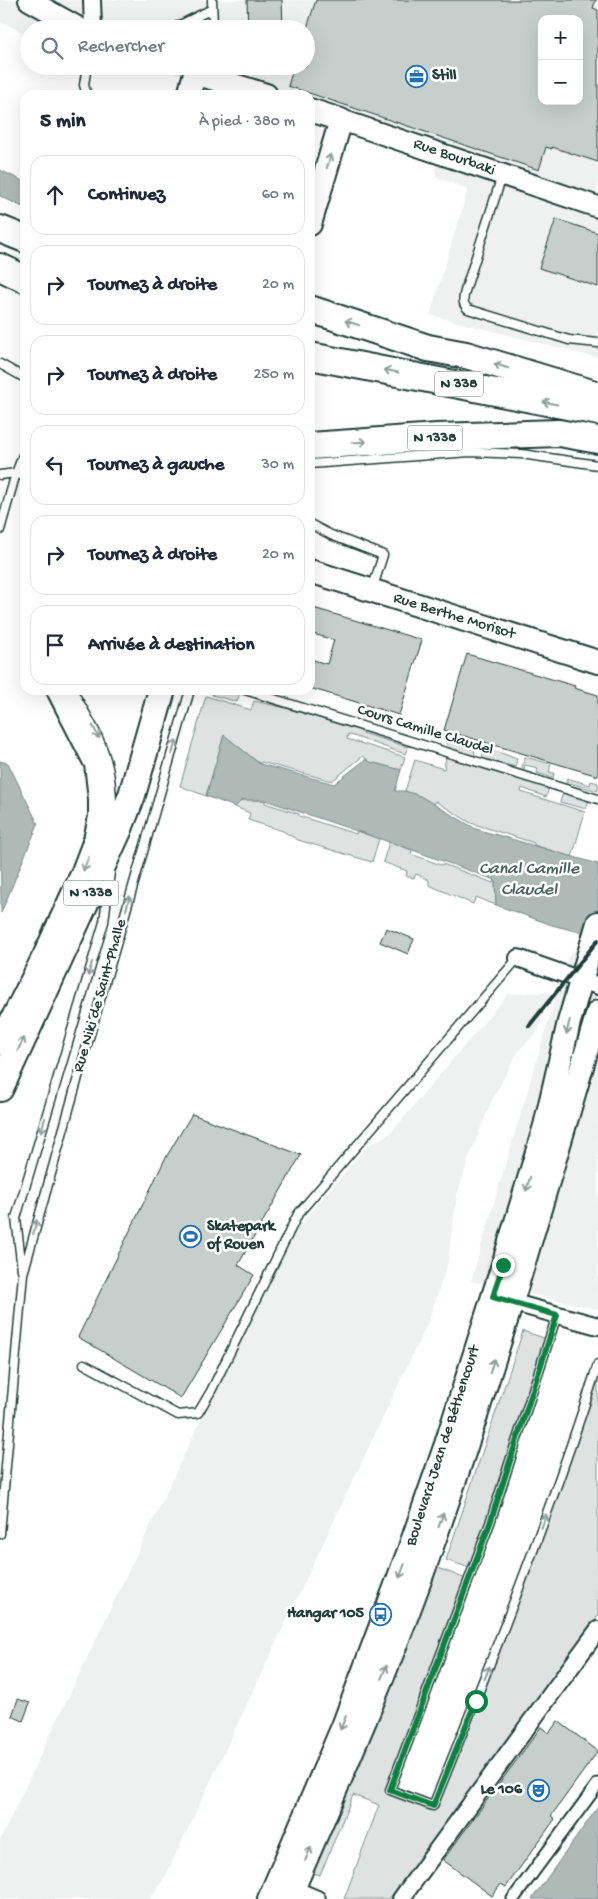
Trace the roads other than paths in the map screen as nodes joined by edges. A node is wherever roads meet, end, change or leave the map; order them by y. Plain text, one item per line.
1 (29, 0) edge
2 (92, 0) edge
3 (212, 0) edge
4 (212, 9) junction
5 (66, 20) edge
6 (92, 20) edge
7 (190, 20) edge
8 (213, 20) edge
9 (86, 75) edge
10 (190, 75) edge
11 (205, 75) edge
12 (86, 90) edge
13 (189, 90) edge
14 (251, 90) edge
15 (315, 112) edge
16 (341, 120) junction
17 (503, 174) junction
18 (315, 207) edge
19 (598, 207) edge
20 (0, 229) edge
21 (20, 237) edge
22 (0, 267) edge
23 (20, 276) edge
24 (315, 311) edge
25 (598, 343) edge
26 (315, 357) edge
27 (0, 364) edge
28 (20, 375) edge
29 (598, 395) edge
30 (598, 412) edge
31 (598, 440) edge
32 (315, 446) edge
33 (20, 462) edge
34 (315, 464) edge
35 (598, 466) edge
36 (16, 472) junction
37 (20, 474) edge
38 (0, 475) edge
39 (315, 527) edge
40 (0, 530) edge
41 (315, 573) edge
42 (371, 592) junction
43 (598, 662) edge
44 (61, 695) edge
45 (75, 695) edge
46 (161, 695) edge
47 (189, 695) edge
48 (261, 695) edge
49 (598, 799) edge
50 (111, 847) junction
51 (598, 923) edge
52 (518, 958) joint
53 (589, 983) edge
54 (598, 1012) edge
55 (0, 1043) edge
56 (0, 1088) edge
57 (23, 1274) junction
58 (503, 1300) junction
59 (557, 1315) junction
60 (598, 1326) edge
61 (84, 1364) dead end
62 (598, 1364) edge
63 (0, 1534) edge
64 (598, 1630) edge
65 (598, 1784) edge
66 (291, 1894) edge
67 (269, 1899) edge
68 (317, 1899) edge
69 (401, 1899) edge
70 (514, 1899) edge

1 - 5 street
2 - 6 street
3 - 4 lane
4 - 7 lane
4 - 8 lane
9 - 12 lane
10 - 13 main road
11 - 14 main road
15 - 16 main road, Rue Bourbaki
16 - 17 street, Rue Bourbaki
18 -> 16 main road
17 - 19 street, Rue Bourbaki
17 - 25 lane
20 - 21 highway
22 - 23 highway
29 -> 24 highway
30 -> 26 highway, N 338
27 - 28 lane
32 -> 31 highway, N 1338
33 - 36 lane
34 - 35 lane
36 - 37 lane
36 - 38 lane
36 - 40 lane
39 - 42 lane
41 - 42 main road, Rue Berthe Morisot
42 - 43 main road, Rue Berthe Morisot
44 -> 55 main road, N 1338
45 -> 50 lane, Rue Niki de Saint-Phalle
46 - 50 highway, N 1338
57 -> 47 lane, Rue Niki de Saint-Phalle
48 - 49 lane, Cours Camille Claudel
56 -> 50 highway, N 1338
50 -> 57 lane, Rue Niki de Saint-Phalle
51 - 53 main road, Boulevard Jean de Béthencourt
52 - 53 street
52 - 61 lane
53 -> 58 main road, Boulevard Jean de Béthencourt
54 - 58 main road, Boulevard Jean de Béthencourt
57 - 63 lane, Rue Niki de Saint-Phalle
58 - 59 street
66 -> 58 main road, Boulevard Jean de Béthencourt
58 -> 67 main road, Boulevard Jean de Béthencourt
59 - 60 street
59 -> 62 lane
64 - 69 street
65 - 70 street
66 - 68 street

